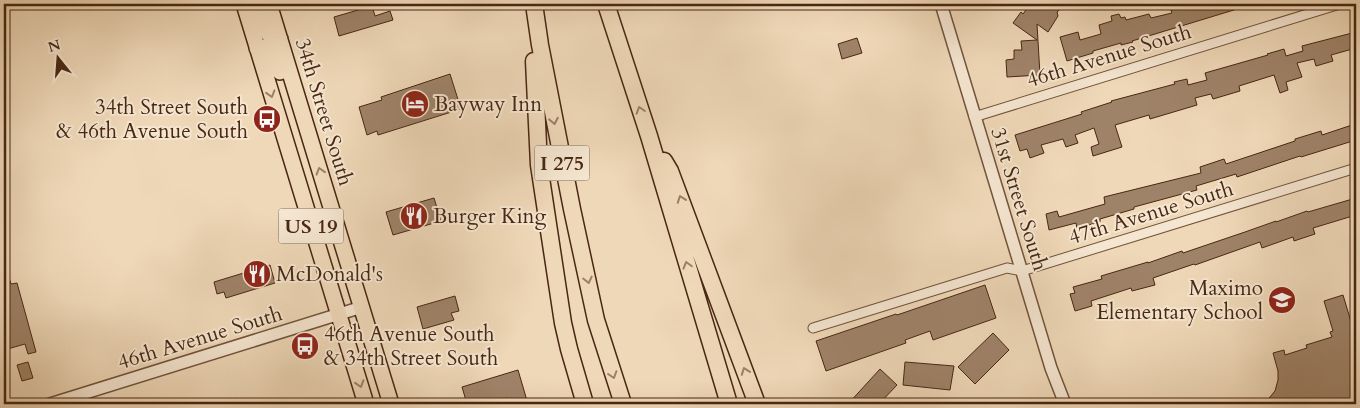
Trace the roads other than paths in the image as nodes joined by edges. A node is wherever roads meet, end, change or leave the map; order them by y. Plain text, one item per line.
1 (245, 4) edge
2 (269, 4) edge
3 (533, 4) edge
4 (606, 4) edge
5 (941, 4) edge
6 (1340, 4) edge
7 (280, 39) junction
8 (257, 48) junction
9 (296, 90) junction
10 (974, 117) junction
11 (649, 136) junction
12 (1356, 168) edge
13 (1022, 270) junction
14 (362, 307) junction
15 (338, 314) junction
16 (813, 328) dead end
17 (50, 404) edge
18 (366, 404) edge
19 (391, 404) edge
20 (585, 404) edge
21 (623, 404) edge
22 (729, 404) edge
23 (757, 404) edge
24 (1065, 404) edge

1 - 7 highway
1 - 8 highway, US 19
2 - 7 highway, 34th Street South / US 19
3 - 20 highway
3 -> 21 highway, I 275
11 -> 4 highway
5 - 10 street, 31st Street South
6 - 10 street, 46th Avenue South
7 - 9 highway, 34th Street South / US 19
8 - 9 highway
8 -> 15 highway, US 19
14 -> 9 highway, 34th Street South / US 19
10 - 13 street, 31st Street South
22 -> 11 highway
23 -> 11 highway
12 - 13 street, 47th Avenue South
13 - 16 street, 47th Avenue South
13 - 24 street, 31st Street South
14 - 15 street, 46th Avenue South
14 - 19 highway, 34th Street South / US 19
15 - 17 street, 46th Avenue South
15 -> 18 highway, US 19

